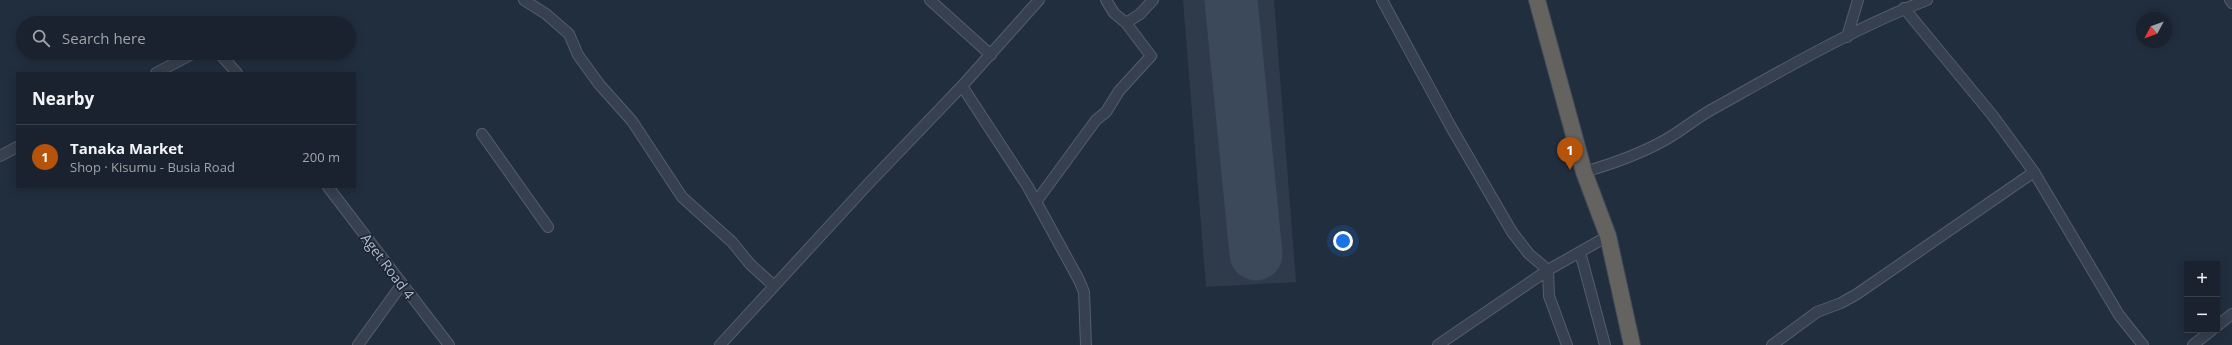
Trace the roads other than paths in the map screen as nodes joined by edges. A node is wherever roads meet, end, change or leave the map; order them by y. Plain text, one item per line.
1 (524, 0) edge
2 (930, 0) edge
3 (1039, 0) edge
4 (1106, 0) edge
5 (1153, 0) edge
6 (1382, 0) edge
7 (1537, 0) edge
8 (1858, 0) edge
9 (1927, 0) edge
10 (2230, 0) edge
11 (2232, 3) edge
12 (1904, 8) junction
13 (1126, 24) junction
14 (1847, 37) junction
15 (991, 55) junction
16 (181, 60) edge
17 (225, 60) edge
18 (158, 72) edge
19 (236, 72) edge
20 (962, 86) junction
21 (482, 134) dead end
22 (16, 148) edge
23 (0, 156) edge
24 (1584, 172) junction
25 (2034, 172) junction
26 (329, 188) edge
27 (1036, 202) junction
28 (548, 227) dead end
29 (1608, 236) junction
30 (1580, 252) junction
31 (1548, 270) junction
32 (402, 284) junction
33 (773, 285) junction
34 (2232, 314) edge
35 (2220, 324) edge
36 (2208, 333) edge
37 (358, 345) edge
38 (449, 345) edge
39 (720, 345) edge
40 (1086, 345) edge
41 (1438, 345) edge
42 (1567, 345) edge
43 (1605, 345) edge
44 (1632, 345) edge
45 (1772, 345) edge
46 (2143, 345) edge
47 (2193, 345) edge

1 - 33 street
2 - 15 street
3 - 15 street
4 - 13 street
5 - 13 street
6 - 31 street
7 - 24 highway
8 - 14 street
9 - 12 street
10 - 11 street
12 - 14 street
12 - 25 street
13 - 27 street
14 - 24 street
15 - 20 street
16 - 18 street
17 - 19 street
20 - 27 street
20 - 33 street
21 - 28 street
22 - 23 street
24 - 29 highway
25 - 45 street
25 - 46 street
26 - 32 street, Aget Road 4
27 - 40 street
29 - 30 street
29 - 44 highway
30 - 31 street
30 - 43 street
31 - 41 street
31 - 42 street
32 - 37 street
32 - 38 street, Aget Road 4
33 - 39 street
34 - 35 street
36 - 47 street

